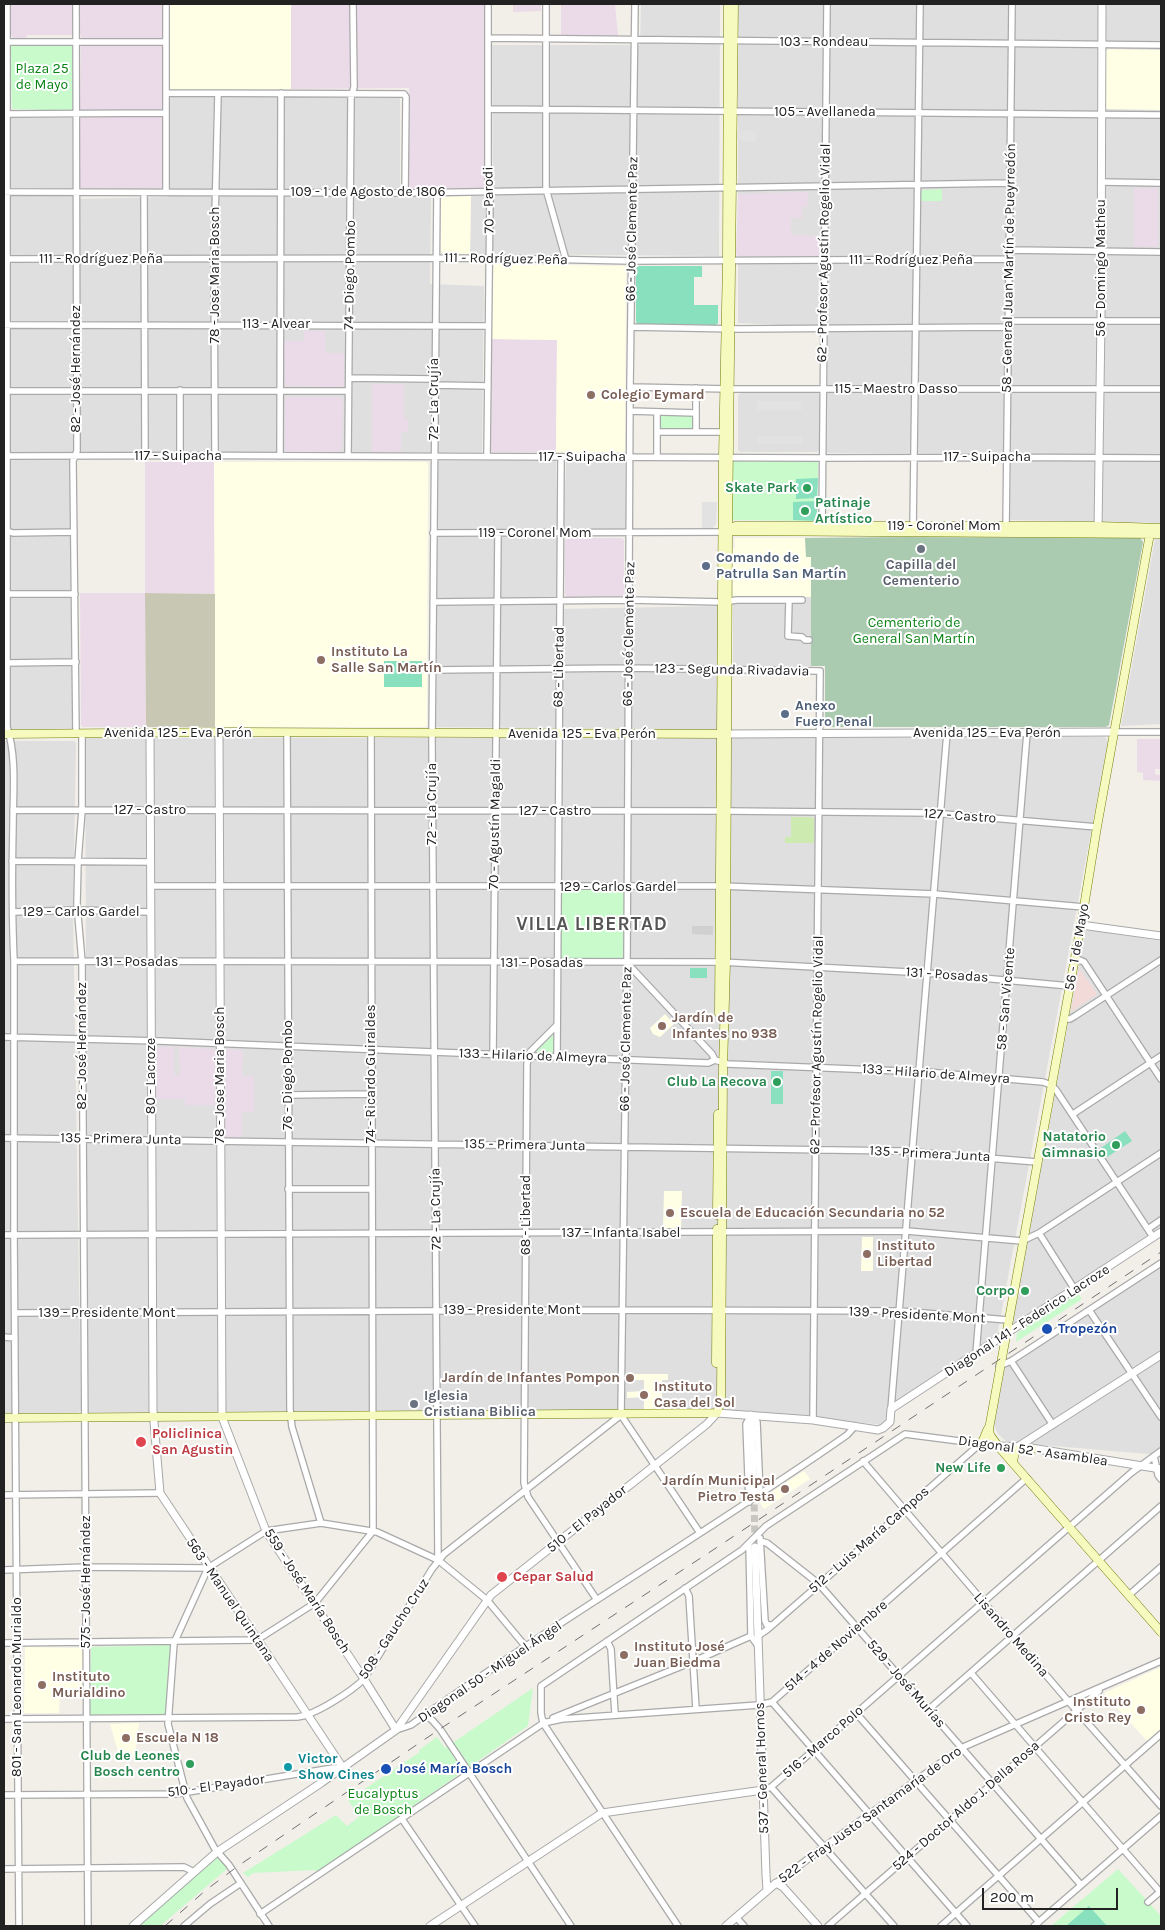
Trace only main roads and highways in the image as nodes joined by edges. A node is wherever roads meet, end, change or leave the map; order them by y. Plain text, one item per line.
1 (728, 4) edge
2 (734, 4) edge
3 (730, 41) junction
4 (726, 389) junction
5 (725, 457) junction
6 (1161, 528) edge
7 (1151, 531) junction
8 (725, 532) junction
9 (1161, 534) edge
10 (7, 734) edge
11 (724, 734) junction
12 (4, 1418) edge
13 (989, 1427) junction
14 (980, 1444) road end
15 (1032, 1449) road end
16 (1013, 1462) junction
17 (1161, 1632) edge

1 - 3 main road
2 - 3 main road
3 - 4 main road
4 - 5 main road
4 - 5 main road
5 - 8 main road
6 - 7 main road, 119 - Coronel Mom
7 - 8 main road, 119 - Coronel Mom
7 - 9 main road, 119 - Coronel Mom
7 - 13 main road, 56 - 1 de Mayo
8 - 11 main road
10 - 11 main road, Avenida 125 - Eva Perón
11 - 12 main road
13 - 14 main road, 56 - 1 de Mayo
13 - 16 main road
15 - 16 main road
16 - 17 main road

